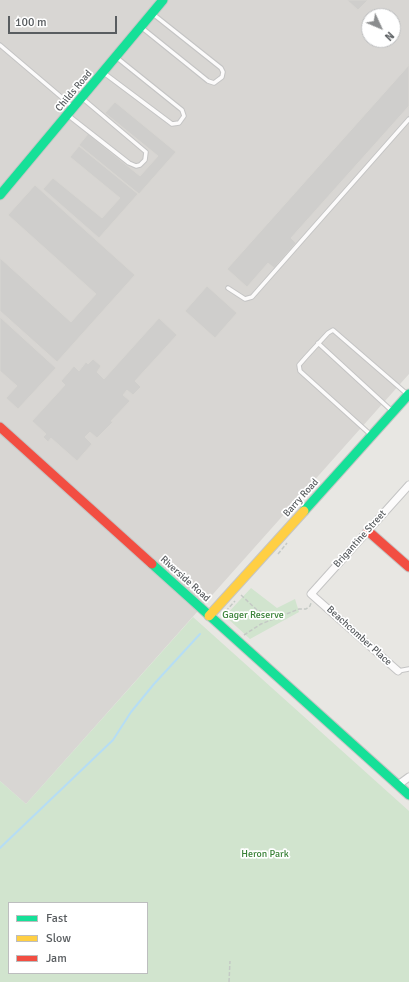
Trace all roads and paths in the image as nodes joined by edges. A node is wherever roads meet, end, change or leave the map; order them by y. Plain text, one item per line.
1 (163, 0) edge
2 (152, 14) junction
3 (141, 27) junction
4 (0, 45) edge
5 (116, 57) junction
6 (103, 73) junction
7 (82, 98) junction
8 (74, 108) junction
9 (68, 115) junction
10 (409, 119) edge
11 (0, 195) edge
12 (228, 288) dead end
13 (318, 343) junction
14 (408, 394) edge
15 (393, 412) junction
16 (0, 427) edge
17 (372, 435) junction
18 (409, 485) edge
19 (368, 531) junction
20 (292, 538) dead end
21 (277, 555) dead end
22 (409, 567) edge
23 (311, 594) junction
24 (210, 616) junction
25 (224, 618) dead end
26 (278, 618) junction
27 (239, 631) dead end
28 (409, 669) edge
29 (398, 671) joint
30 (409, 777) edge
31 (398, 785) junction
32 (409, 795) edge
33 (230, 961) dead end
34 (229, 982) edge

1 - 2 street, Childs Road
2 - 3 street, Childs Road
2 - 3 lane
3 - 5 street, Childs Road
4 - 8 lane
5 - 6 street, Childs Road
5 - 6 lane
6 - 7 street, Childs Road
7 - 8 street, Childs Road
7 - 9 lane
8 - 9 street, Childs Road
9 - 11 street, Childs Road
10 - 12 lane
13 - 14 lane
13 - 15 lane
13 - 17 lane
14 - 15 street, Barry Road
15 - 17 street, Barry Road
16 - 24 street, Riverside Road
17 - 24 street, Barry Road
18 - 19 street, Brigantine Street
19 - 22 street
19 - 23 street, Brigantine Street
20 - 21 path
23 - 26 path
23 - 29 street, Beachcomber Place
24 - 31 street, Riverside Road
25 - 26 path
26 - 27 path
28 - 29 lane, Beachcomber Place
30 - 31 street
31 - 32 street, Riverside Road
33 - 34 path

